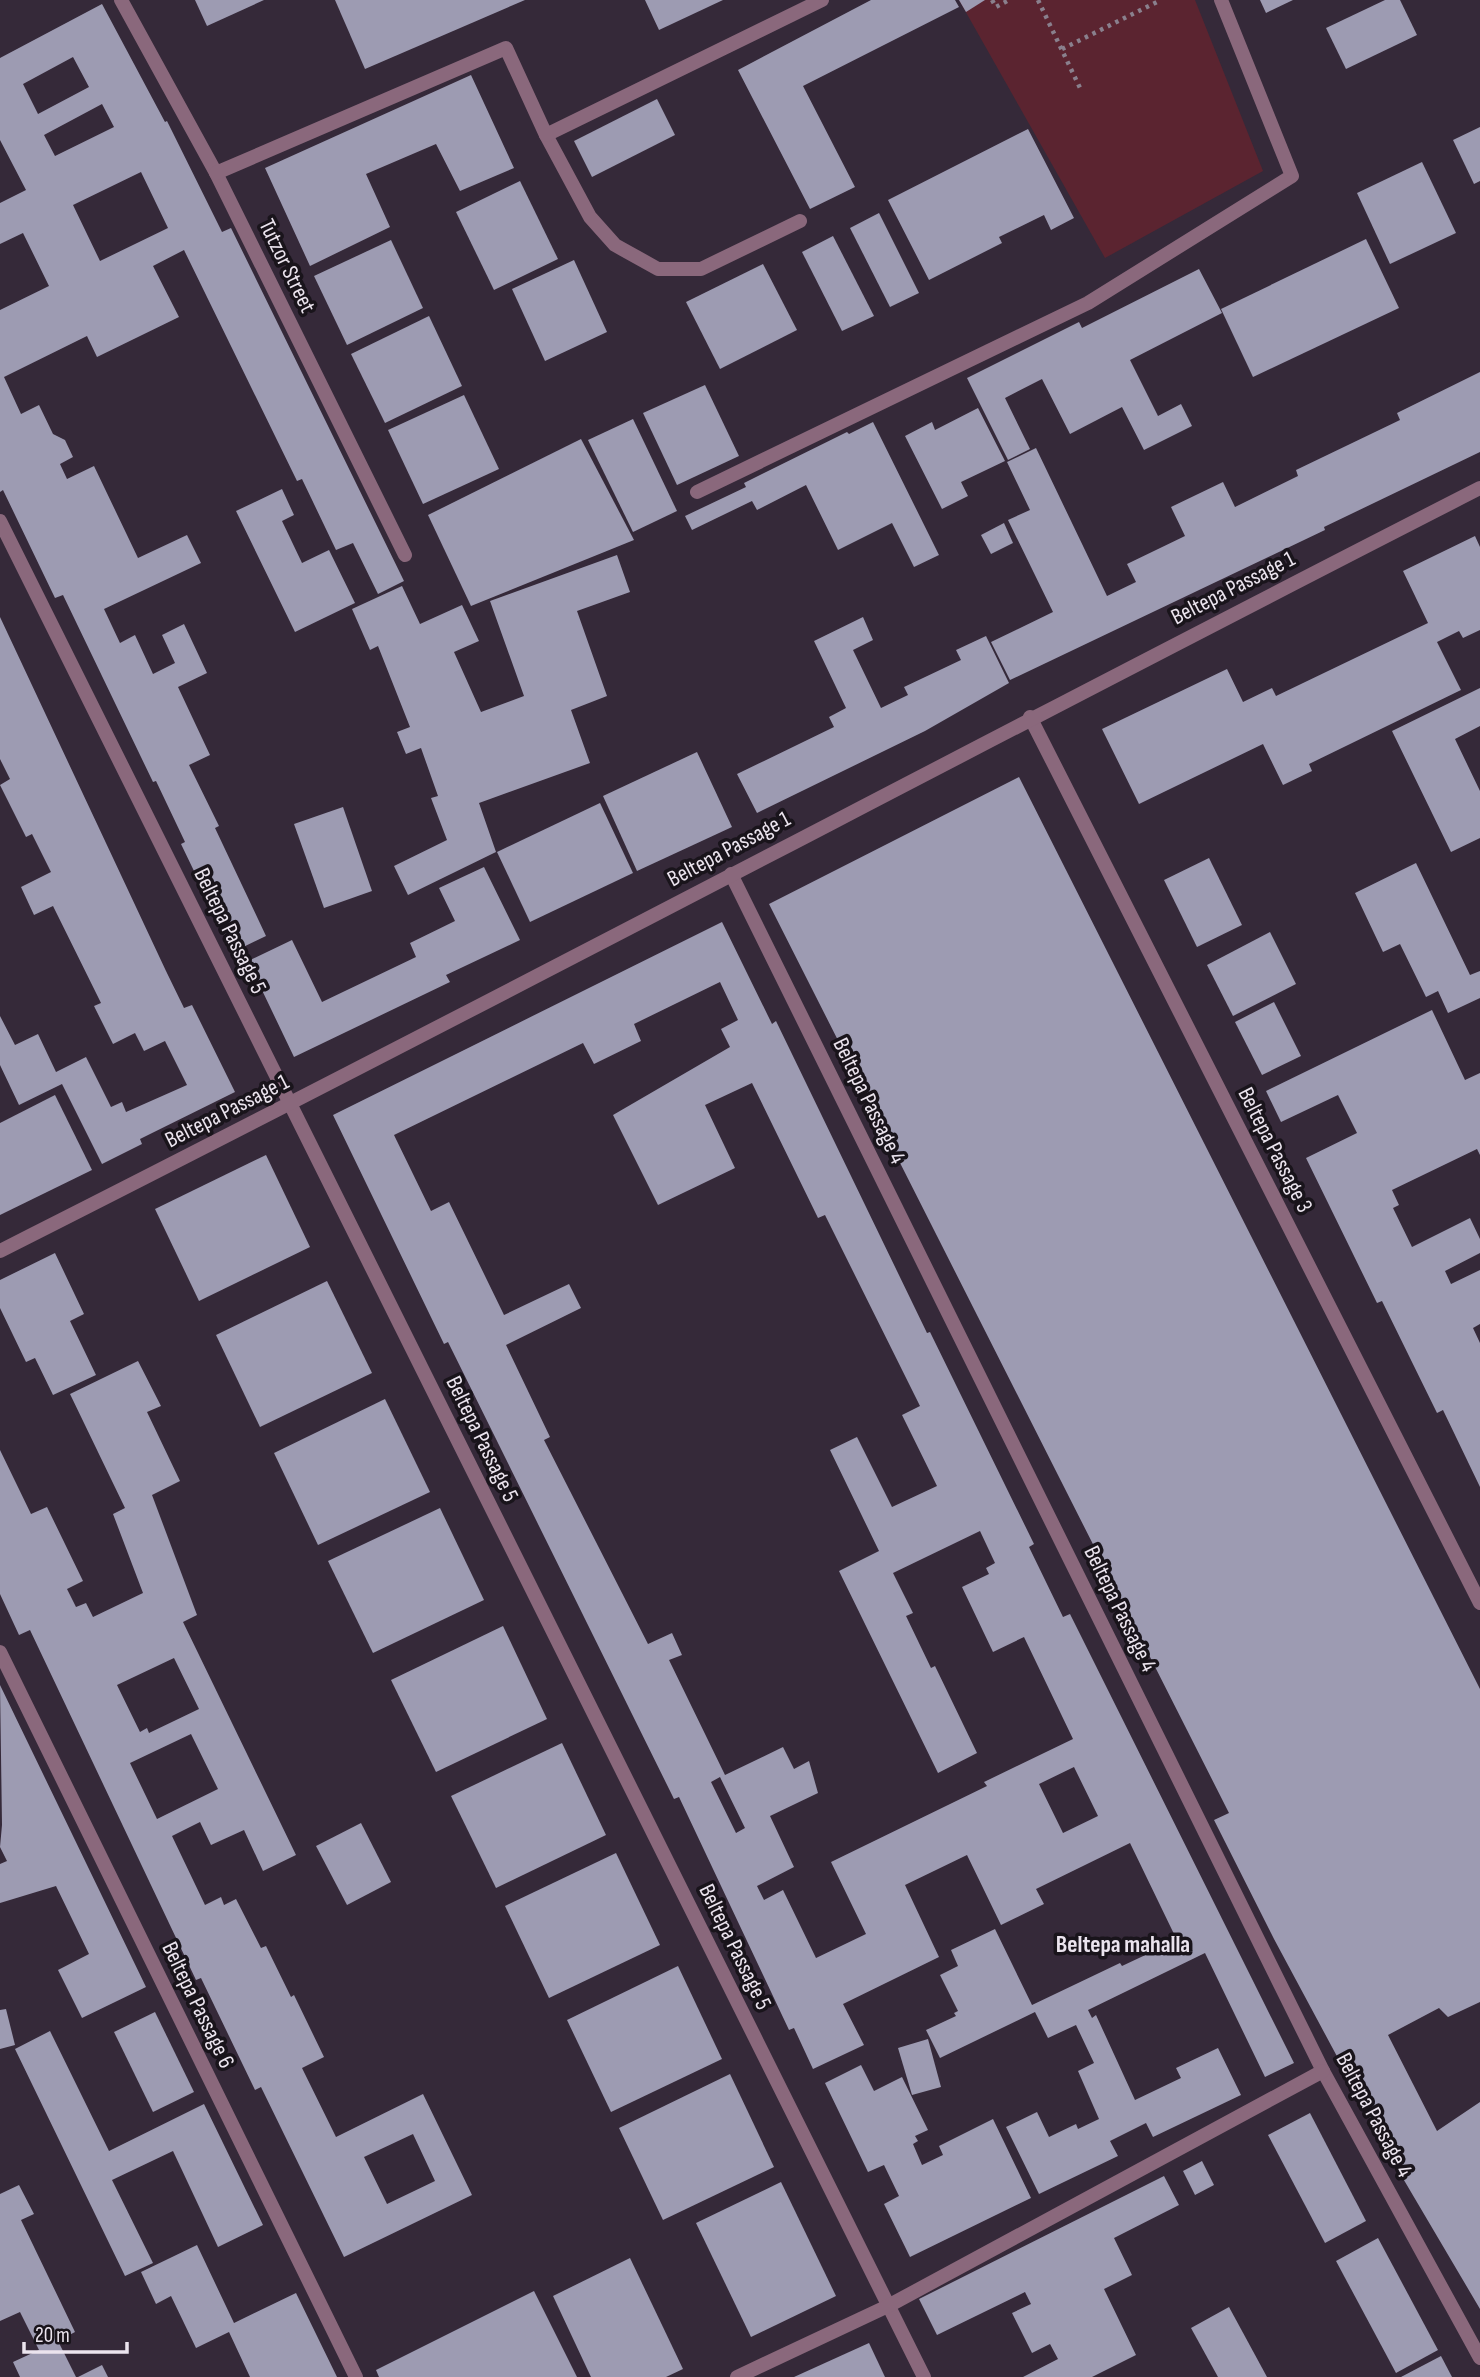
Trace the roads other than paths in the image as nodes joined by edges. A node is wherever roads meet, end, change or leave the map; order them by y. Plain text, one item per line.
1 (121, 0) edge
2 (822, 0) edge
3 (1221, 0) edge
4 (546, 135) junction
5 (216, 173) junction
6 (800, 220) dead end
7 (1480, 488) edge
8 (697, 492) dead end
9 (0, 521) edge
10 (405, 555) dead end
11 (1030, 718) junction
12 (731, 873) junction
13 (290, 1105) junction
14 (0, 1251) edge
15 (1480, 1604) edge
16 (0, 1653) edge
17 (1323, 2071) junction
18 (888, 2306) junction
19 (1480, 2358) edge
20 (356, 2377) edge
21 (737, 2377) edge
22 (924, 2377) edge

1 - 5 street, Tutzor Street
2 - 4 street
3 - 8 street
4 - 5 street
4 - 6 street
5 - 10 street, Tutzor Street
7 - 11 street, Beltepa Passage 1
9 - 13 street, Beltepa Passage 5
11 - 12 street, Beltepa Passage 1
11 - 15 street, Beltepa Passage 3
12 - 13 street, Beltepa Passage 1
12 - 17 street, Beltepa Passage 4
13 - 14 street, Beltepa Passage 1
13 - 18 street, Beltepa Passage 5
16 - 20 street, Beltepa Passage 6
17 - 18 street
17 - 19 street, Beltepa Passage 4
18 - 21 street
18 - 22 street, Beltepa Passage 5

